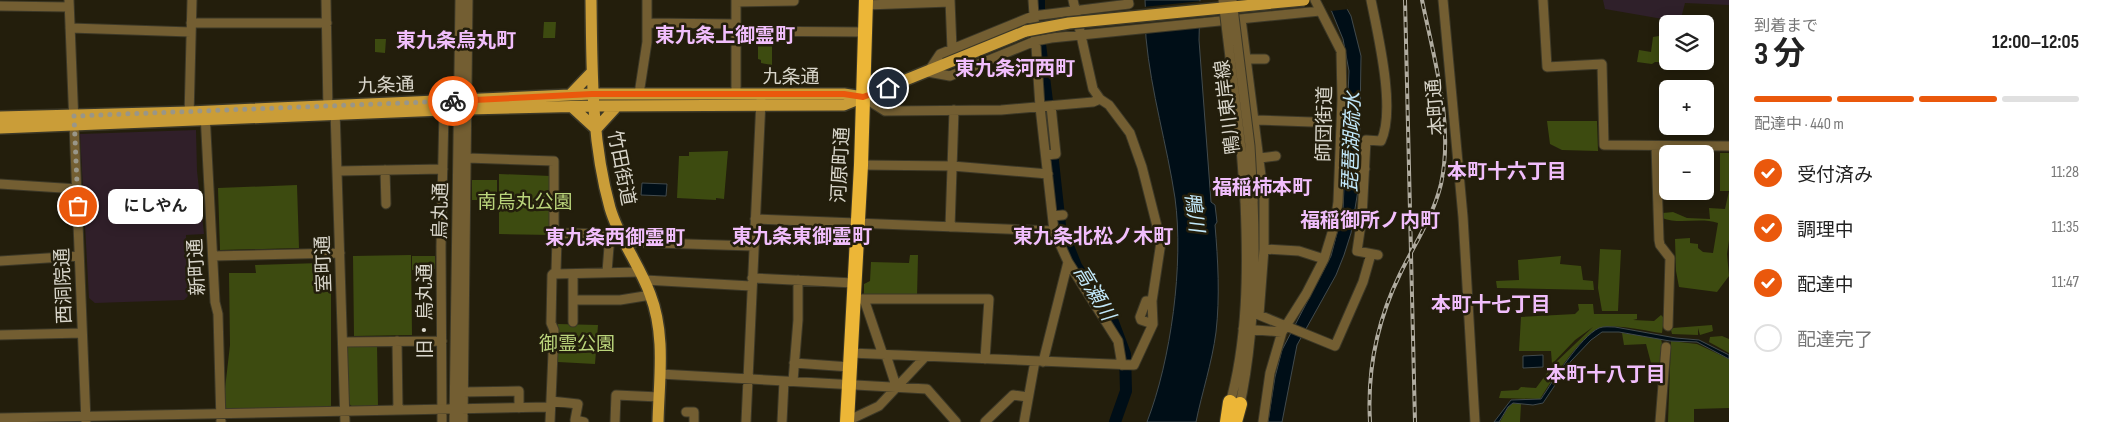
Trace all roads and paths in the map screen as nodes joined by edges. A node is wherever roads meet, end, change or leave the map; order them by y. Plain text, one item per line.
1 (192, 0) edge
2 (326, 0) edge
3 (460, 0) edge
4 (468, 0) edge
5 (591, 0) edge
6 (647, 0) edge
7 (1032, 0) edge
8 (1128, 0) edge
9 (1273, 0) edge
10 (1304, 0) edge
11 (1315, 0) edge
12 (1371, 0) edge
13 (1443, 0) edge
14 (1543, 0) edge
15 (736, 1) edge
16 (794, 1) edge
17 (950, 1) edge
18 (866, 2) edge
19 (69, 4) edge
20 (1228, 4) edge
21 (1074, 5) edge
22 (0, 6) edge
23 (1320, 11) junction
24 (1033, 16) junction
25 (1275, 16) junction
26 (1241, 20) junction
27 (327, 23) junction
28 (648, 23) junction
29 (191, 27) junction
30 (70, 28) junction
31 (735, 28) junction
32 (865, 32) junction
33 (1080, 35) junction
34 (1035, 41) junction
35 (952, 49) junction
36 (1246, 59) junction
37 (1265, 59) dead end
38 (592, 72) junction
39 (928, 72) junction
40 (592, 94) junction
41 (614, 94) junction
42 (640, 94) junction
43 (736, 94) junction
44 (863, 97) junction
45 (1100, 99) junction
46 (761, 100) junction
47 (571, 101) junction
48 (462, 105) junction
49 (593, 106) junction
50 (617, 106) junction
51 (1046, 106) junction
52 (332, 110) junction
53 (444, 110) junction
54 (954, 110) junction
55 (205, 115) junction
56 (189, 116) junction
57 (0, 117) edge
58 (1255, 120) junction
59 (75, 121) junction
60 (1312, 122) dead end
61 (0, 128) edge
62 (596, 129) junction
63 (1656, 146) junction
64 (1729, 146) edge
65 (1276, 156) dead end
66 (467, 158) junction
67 (1260, 158) junction
68 (860, 165) junction
69 (952, 166) junction
70 (1342, 167) junction
71 (442, 169) junction
72 (1364, 169) junction
73 (385, 170) junction
74 (338, 171) junction
75 (1048, 174) junction
76 (0, 184) edge
77 (78, 189) junction
78 (386, 204) dead end
79 (1063, 215) dead end
80 (1053, 216) junction
81 (755, 219) junction
82 (856, 225) junction
83 (950, 227) junction
84 (1054, 231) junction
85 (557, 233) junction
86 (618, 237) junction
87 (754, 246) junction
88 (1264, 249) junction
89 (340, 253) junction
90 (79, 256) junction
91 (213, 256) junction
92 (1324, 259) junction
93 (0, 261) edge
94 (1068, 262) junction
95 (607, 272) junction
96 (555, 274) junction
97 (573, 274) junction
98 (642, 276) junction
99 (798, 280) junction
100 (751, 282) junction
101 (854, 283) junction
102 (651, 295) junction
103 (859, 299) junction
104 (573, 300) junction
105 (573, 322) dead end
106 (1668, 326) dead end
107 (1286, 328) junction
108 (1247, 329) junction
109 (82, 333) junction
110 (0, 335) edge
111 (397, 341) junction
112 (442, 341) junction
113 (343, 342) junction
114 (1666, 347) dead end
115 (884, 355) junction
116 (925, 357) junction
117 (984, 359) junction
118 (850, 360) junction
119 (1039, 361) junction
120 (794, 363) junction
121 (1125, 365) junction
122 (660, 374) junction
123 (748, 380) junction
124 (788, 381) junction
125 (849, 384) junction
126 (897, 386) junction
127 (463, 392) junction
128 (659, 397) junction
129 (1028, 397) junction
130 (1235, 403) junction
131 (551, 404) junction
132 (519, 408) junction
133 (459, 409) junction
134 (398, 410) junction
135 (442, 410) junction
136 (345, 411) junction
137 (686, 412) dead end
138 (0, 418) edge
139 (221, 418) edge
140 (255, 418) edge
141 (86, 419) edge
142 (847, 421) edge
143 (345, 422) edge
144 (442, 422) edge
145 (454, 422) edge
146 (463, 422) edge
147 (550, 422) edge
148 (584, 422) edge
149 (615, 422) edge
150 (658, 422) edge
151 (694, 422) edge
152 (746, 422) edge
153 (782, 422) edge
154 (956, 422) edge
155 (985, 422) edge
156 (1024, 422) edge
157 (1225, 422) edge
158 (1236, 422) edge
159 (1263, 422) edge
160 (1475, 422) edge
161 (1660, 422) edge

1 - 29 street
2 - 27 street, 室町通
3 - 48 street, 烏丸通
4 - 48 street, 烏丸通
5 - 38 main road, 竹田街道
6 - 28 street
7 - 24 street
8 - 21 street
9 - 25 street
10 - 20 main road, 九条通, bridge
11 - 23 street, 師団街道
12 - 72 street
13 - 160 street, 本町通
14 - 63 street
15 - 16 street
15 - 31 street
17 - 18 street
17 - 35 street
18 - 32 highway, 河原町通
19 - 22 street
19 - 30 street, 西洞院通
20 - 39 main road, 九条通, bridge
20 - 108 street, 鴨川東岸線, bridge
21 - 24 street
21 - 33 street
23 - 25 street
23 - 70 street, 師団街道
24 - 34 street
24 - 35 street
25 - 26 street
26 - 33 street
26 - 36 street
27 - 29 street
27 - 52 street, 室町通
28 - 31 street
28 - 42 street
29 - 30 street
29 - 56 street
30 - 59 street, 西洞院通
31 - 32 street
31 - 43 street
32 - 44 highway, 河原町通
33 - 34 street
33 - 45 street
34 - 39 street
34 - 51 street
35 - 39 street
36 - 37 street
36 - 58 street
38 - 40 main road, 竹田街道
38 - 41 main road
38 - 47 main road
39 - 44 main road, 九条通
40 - 41 main road, 九条通
40 - 47 main road, 九条通
40 - 49 main road, 竹田街道
41 - 42 main road, 九条通
42 - 43 main road, 九条通
43 - 46 main road, 九条通
44 - 46 main road, 九条通
44 - 54 street
44 - 68 highway, 河原町通
45 - 51 street
45 - 121 street
46 - 50 main road, 九条通
46 - 81 street
47 - 48 main road, 九条通
47 - 49 main road, 九条通
47 - 62 main road
48 - 52 main road, 九条通
48 - 53 main road, 九条通
48 - 66 street, 烏丸通
48 - 133 street, 烏丸通
49 - 50 main road, 九条通
49 - 62 main road, 竹田街道
50 - 62 main road
51 - 54 street
51 - 75 street
52 - 53 main road, 九条通
52 - 55 main road, 九条通
52 - 74 street, 室町通
53 - 71 street, 旧・烏丸通
54 - 69 street
55 - 56 main road, 九条通
55 - 91 street, 新町通
56 - 59 main road, 九条通
57 - 59 main road, 九条通
58 - 60 street
58 - 67 street
59 - 61 main road, 九条通
59 - 77 street, 西洞院通
62 - 86 main road, 竹田街道
63 - 64 street
63 - 106 street
65 - 67 street
66 - 85 street
66 - 127 street, 烏丸通
67 - 88 street
68 - 69 street
68 - 82 highway, 河原町通
69 - 75 street
69 - 83 street
70 - 72 street
70 - 92 street, 師団街道
71 - 73 street
71 - 112 street, 旧・烏丸通
72 - 107 street
73 - 74 street
73 - 78 street
74 - 89 street, 室町通
75 - 80 street
76 - 77 street
77 - 90 street, 西洞院通
79 - 80 street
80 - 84 street
81 - 82 street
81 - 87 street
82 - 83 street
82 - 101 highway, 河原町通
83 - 84 street
84 - 94 street
85 - 86 street
85 - 96 street
86 - 87 street
86 - 95 street
86 - 98 main road, 竹田街道
87 - 100 street
88 - 92 street
88 - 107 street
89 - 91 street
89 - 113 street, 室町通
90 - 93 street
90 - 109 street, 西洞院通
91 - 139 street, 新町通
92 - 107 street, 師団街道
94 - 119 street
94 - 121 street
95 - 97 street
95 - 98 street
96 - 97 street
96 - 131 street
97 - 104 street
98 - 100 street
98 - 102 main road, 竹田街道
99 - 100 street
99 - 101 street
99 - 120 street
100 - 123 street
101 - 103 highway, 河原町通
102 - 104 street
102 - 122 main road, 竹田街道
103 - 115 street
103 - 117 street
103 - 118 highway, 河原町通
104 - 105 street
107 - 108 street
107 - 159 street, 師団街道
108 - 130 street
109 - 110 street
109 - 141 street, 西洞院通
111 - 112 street
111 - 113 street
111 - 134 street
112 - 135 street, 旧・烏丸通
113 - 136 street, 室町通
114 - 161 street
115 - 116 street
115 - 118 street
115 - 126 street
116 - 117 street
116 - 126 street
117 - 119 street
118 - 120 street
118 - 125 highway, 河原町通
119 - 121 street
119 - 129 street
120 - 124 street
122 - 123 street
122 - 128 main road, 竹田街道
123 - 124 street
123 - 152 street
124 - 125 street
124 - 153 street
125 - 126 street
125 - 142 highway, 河原町通
126 - 142 street
126 - 154 street
127 - 132 street
127 - 133 street, 烏丸通
128 - 149 street
128 - 150 main road, 竹田街道
129 - 155 street
129 - 156 street
130 - 157 highway
130 - 158 highway
131 - 132 street
131 - 147 street
131 - 148 street
132 - 133 street
133 - 135 street
133 - 145 street, 烏丸通
133 - 146 street, 烏丸通
134 - 135 street
134 - 136 street
135 - 144 street, 旧・烏丸通
136 - 140 street
136 - 143 street, 室町通
137 - 151 street
138 - 141 street
139 - 140 street
139 - 141 street

